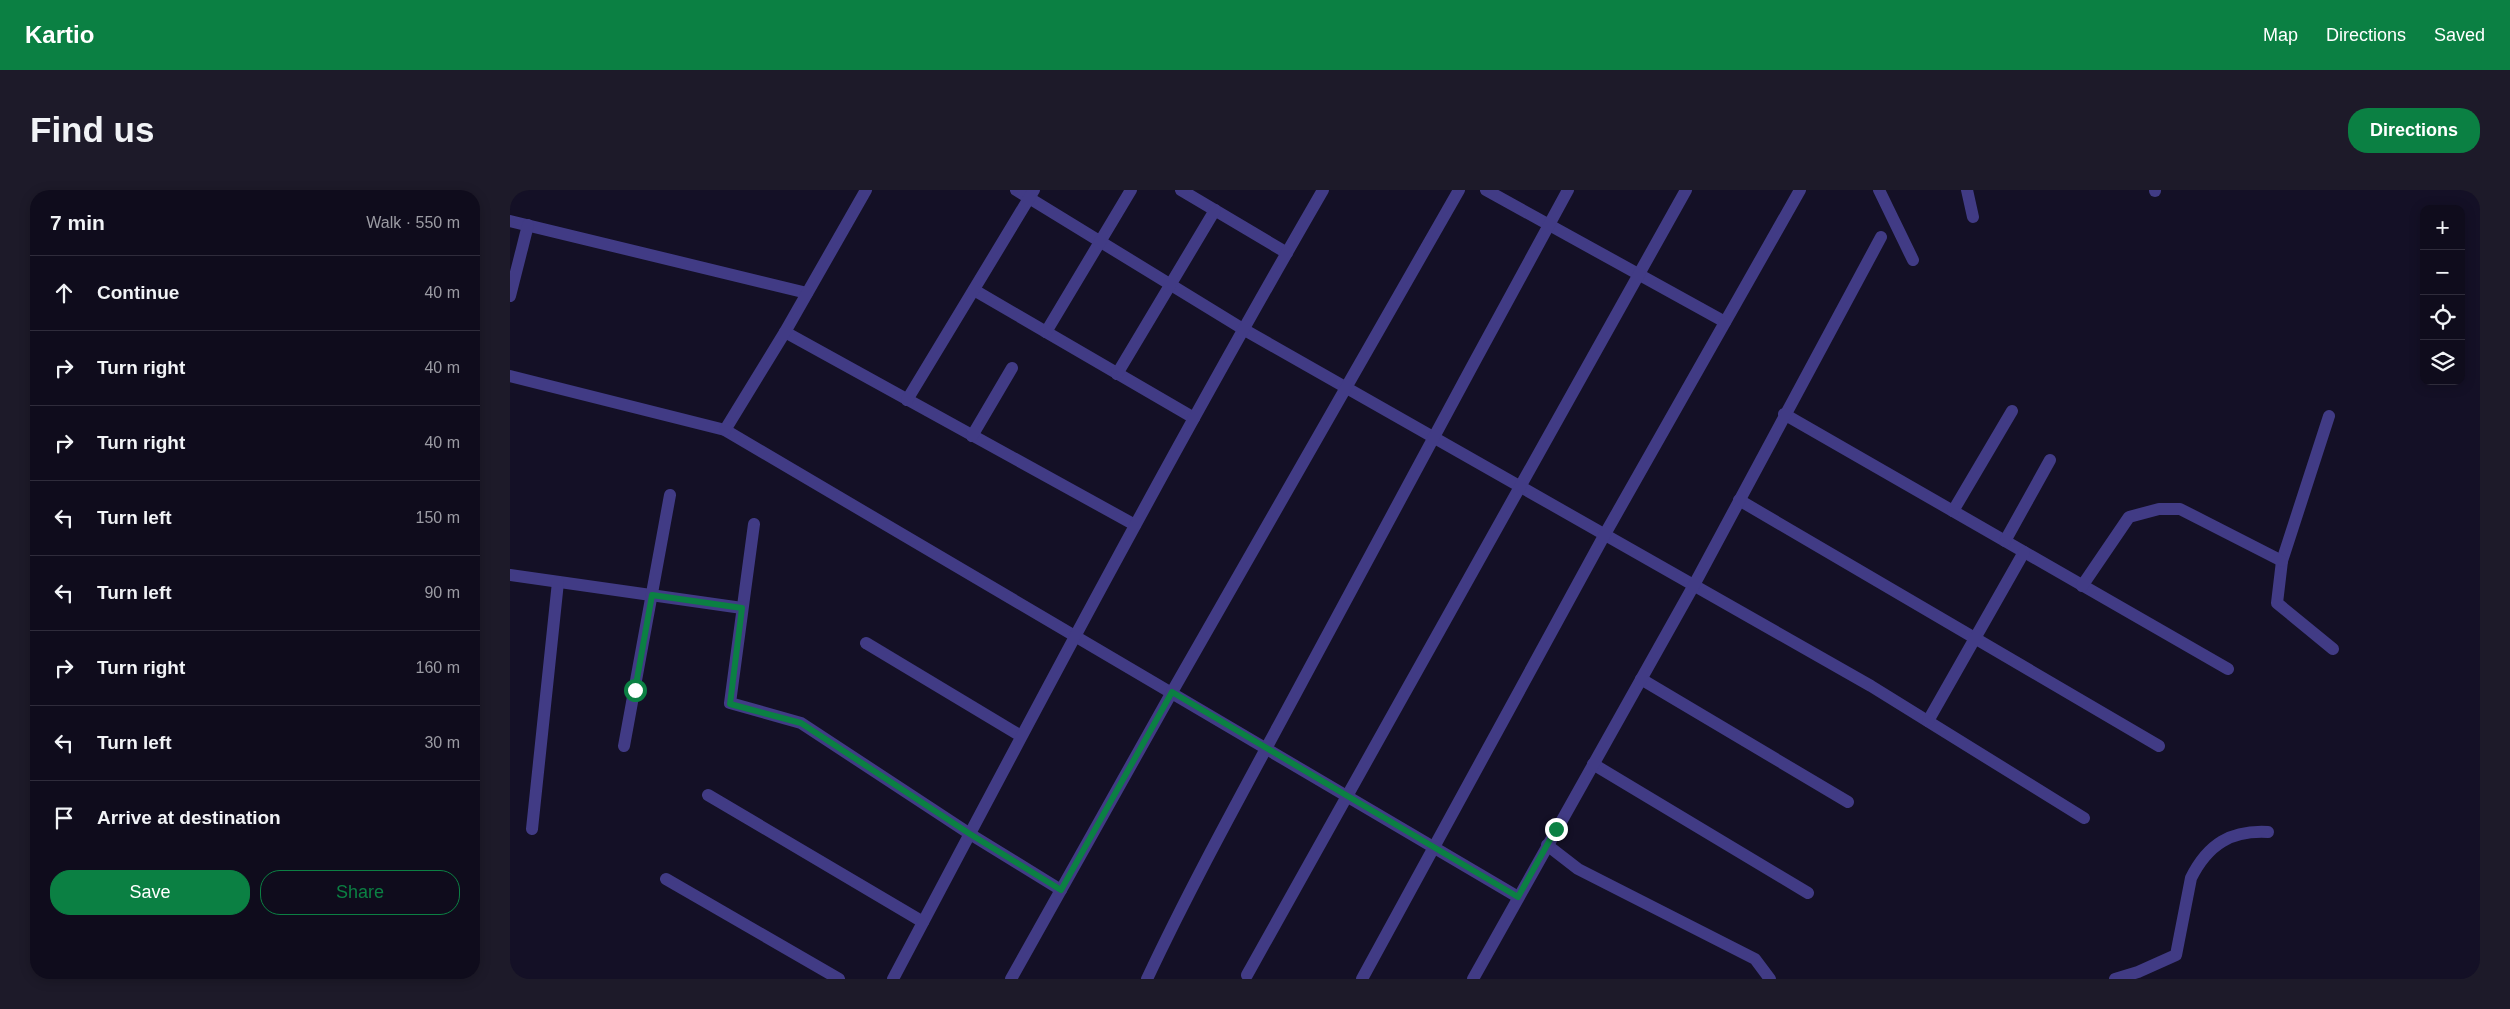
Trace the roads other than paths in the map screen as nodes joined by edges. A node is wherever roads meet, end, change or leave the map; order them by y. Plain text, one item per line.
1 (866, 190) edge
2 (1016, 190) edge
3 (1131, 190) edge
4 (1181, 190) edge
5 (1323, 190) edge
6 (1459, 190) edge
7 (1486, 190) edge
8 (1568, 190) edge
9 (1686, 190) edge
10 (1800, 190) edge
11 (1879, 190) edge
12 (1967, 190) edge
13 (1032, 194) edge
14 (1215, 210) junction
15 (1973, 217) dead end
16 (510, 221) edge
17 (528, 225) junction
18 (1549, 225) junction
19 (1881, 237) dead end
20 (1101, 243) junction
21 (1287, 253) junction
22 (1913, 260) dead end
23 (1638, 276) junction
24 (1171, 285) junction
25 (974, 290) junction
26 (807, 293) junction
27 (510, 296) edge
28 (1725, 322) junction
29 (1243, 329) junction
30 (785, 332) junction
31 (1046, 332) junction
32 (1012, 368) dead end
33 (1117, 374) junction
34 (510, 376) edge
35 (1346, 389) junction
36 (907, 400) junction
37 (2012, 411) dead end
38 (1784, 414) junction
39 (2329, 416) dead end
40 (1194, 418) junction
41 (725, 430) junction
42 (972, 436) junction
43 (1433, 436) junction
44 (2050, 460) dead end
45 (1519, 485) junction
46 (670, 495) dead end
47 (1739, 500) junction
48 (1952, 511) junction
49 (754, 524) dead end
50 (1135, 526) junction
51 (1605, 534) junction
52 (2005, 541) junction
53 (2024, 552) junction
54 (2282, 561) junction
55 (510, 576) edge
56 (558, 582) junction
57 (1694, 585) junction
58 (2082, 586) junction
59 (652, 595) junction
60 (742, 608) junction
61 (1074, 635) junction
62 (1975, 639) junction
63 (866, 643) dead end
64 (2333, 649) dead end
65 (2228, 669) dead end
66 (1641, 679) junction
67 (1172, 692) junction
68 (1928, 721) junction
69 (1022, 736) junction
70 (624, 746) dead end
71 (2159, 746) dead end
72 (1266, 749) junction
73 (1593, 764) junction
74 (708, 795) dead end
75 (1348, 796) junction
76 (1848, 802) dead end
77 (2084, 818) dead end
78 (532, 829) dead end
79 (2268, 832) dead end
80 (970, 834) junction
81 (1547, 845) junction
82 (1434, 847) junction
83 (666, 879) dead end
84 (1061, 890) junction
85 (1808, 893) dead end
86 (1518, 897) junction
87 (924, 922) junction
88 (1247, 975) dead end
89 (839, 979) edge
90 (893, 979) edge
91 (1011, 979) edge
92 (1147, 979) edge
93 (1362, 979) edge
94 (1473, 979) edge
95 (1770, 979) edge
96 (2115, 979) edge

1 - 26 street
2 - 13 street
3 - 20 street
4 - 14 street
5 - 21 street
6 - 35 street
7 - 18 street
8 - 18 street
9 - 23 street
10 - 28 street
11 - 22 street
12 - 15 street
13 - 20 street
13 - 25 street
14 - 21 street
14 - 24 street
16 - 17 street
17 - 26 street
17 - 27 street
18 - 23 street
18 - 43 street
19 - 38 street
20 - 24 street
20 - 31 street
21 - 29 street
23 - 28 street
23 - 45 street
24 - 29 street
24 - 33 street
25 - 31 street
25 - 36 street
26 - 30 street
28 - 51 street
29 - 35 street
29 - 40 street
30 - 36 street
30 - 41 street
31 - 33 street
32 - 42 street
33 - 40 street
34 - 41 street
35 - 43 street
35 - 67 street
36 - 42 street
37 - 48 street
38 - 47 street
38 - 48 street
39 - 54 street
40 - 50 street
41 - 61 street
42 - 50 street
43 - 45 street
43 - 72 street
44 - 52 street
45 - 51 street
45 - 75 street
46 - 59 street
47 - 57 street
47 - 62 street
48 - 52 street
49 - 60 street
50 - 61 street
51 - 57 street
51 - 82 street
52 - 53 street
53 - 58 street
53 - 62 street
54 - 58 street
54 - 64 street
55 - 56 street
56 - 59 street
56 - 78 street
57 - 66 street
57 - 68 street
58 - 65 street
59 - 60 street
59 - 70 street
60 - 80 street
61 - 67 street
61 - 69 street
62 - 68 street
62 - 71 street
63 - 69 street
66 - 73 street
66 - 76 street
67 - 72 street
67 - 84 street
68 - 77 street
69 - 80 street
72 - 75 street
72 - 92 street
73 - 81 street
73 - 85 street
74 - 87 street
75 - 82 street
75 - 88 street
79 - 96 street
80 - 84 street
80 - 87 street
81 - 86 street
81 - 95 street
82 - 86 street
82 - 93 street
83 - 89 street
84 - 91 street
86 - 94 street
87 - 90 street

